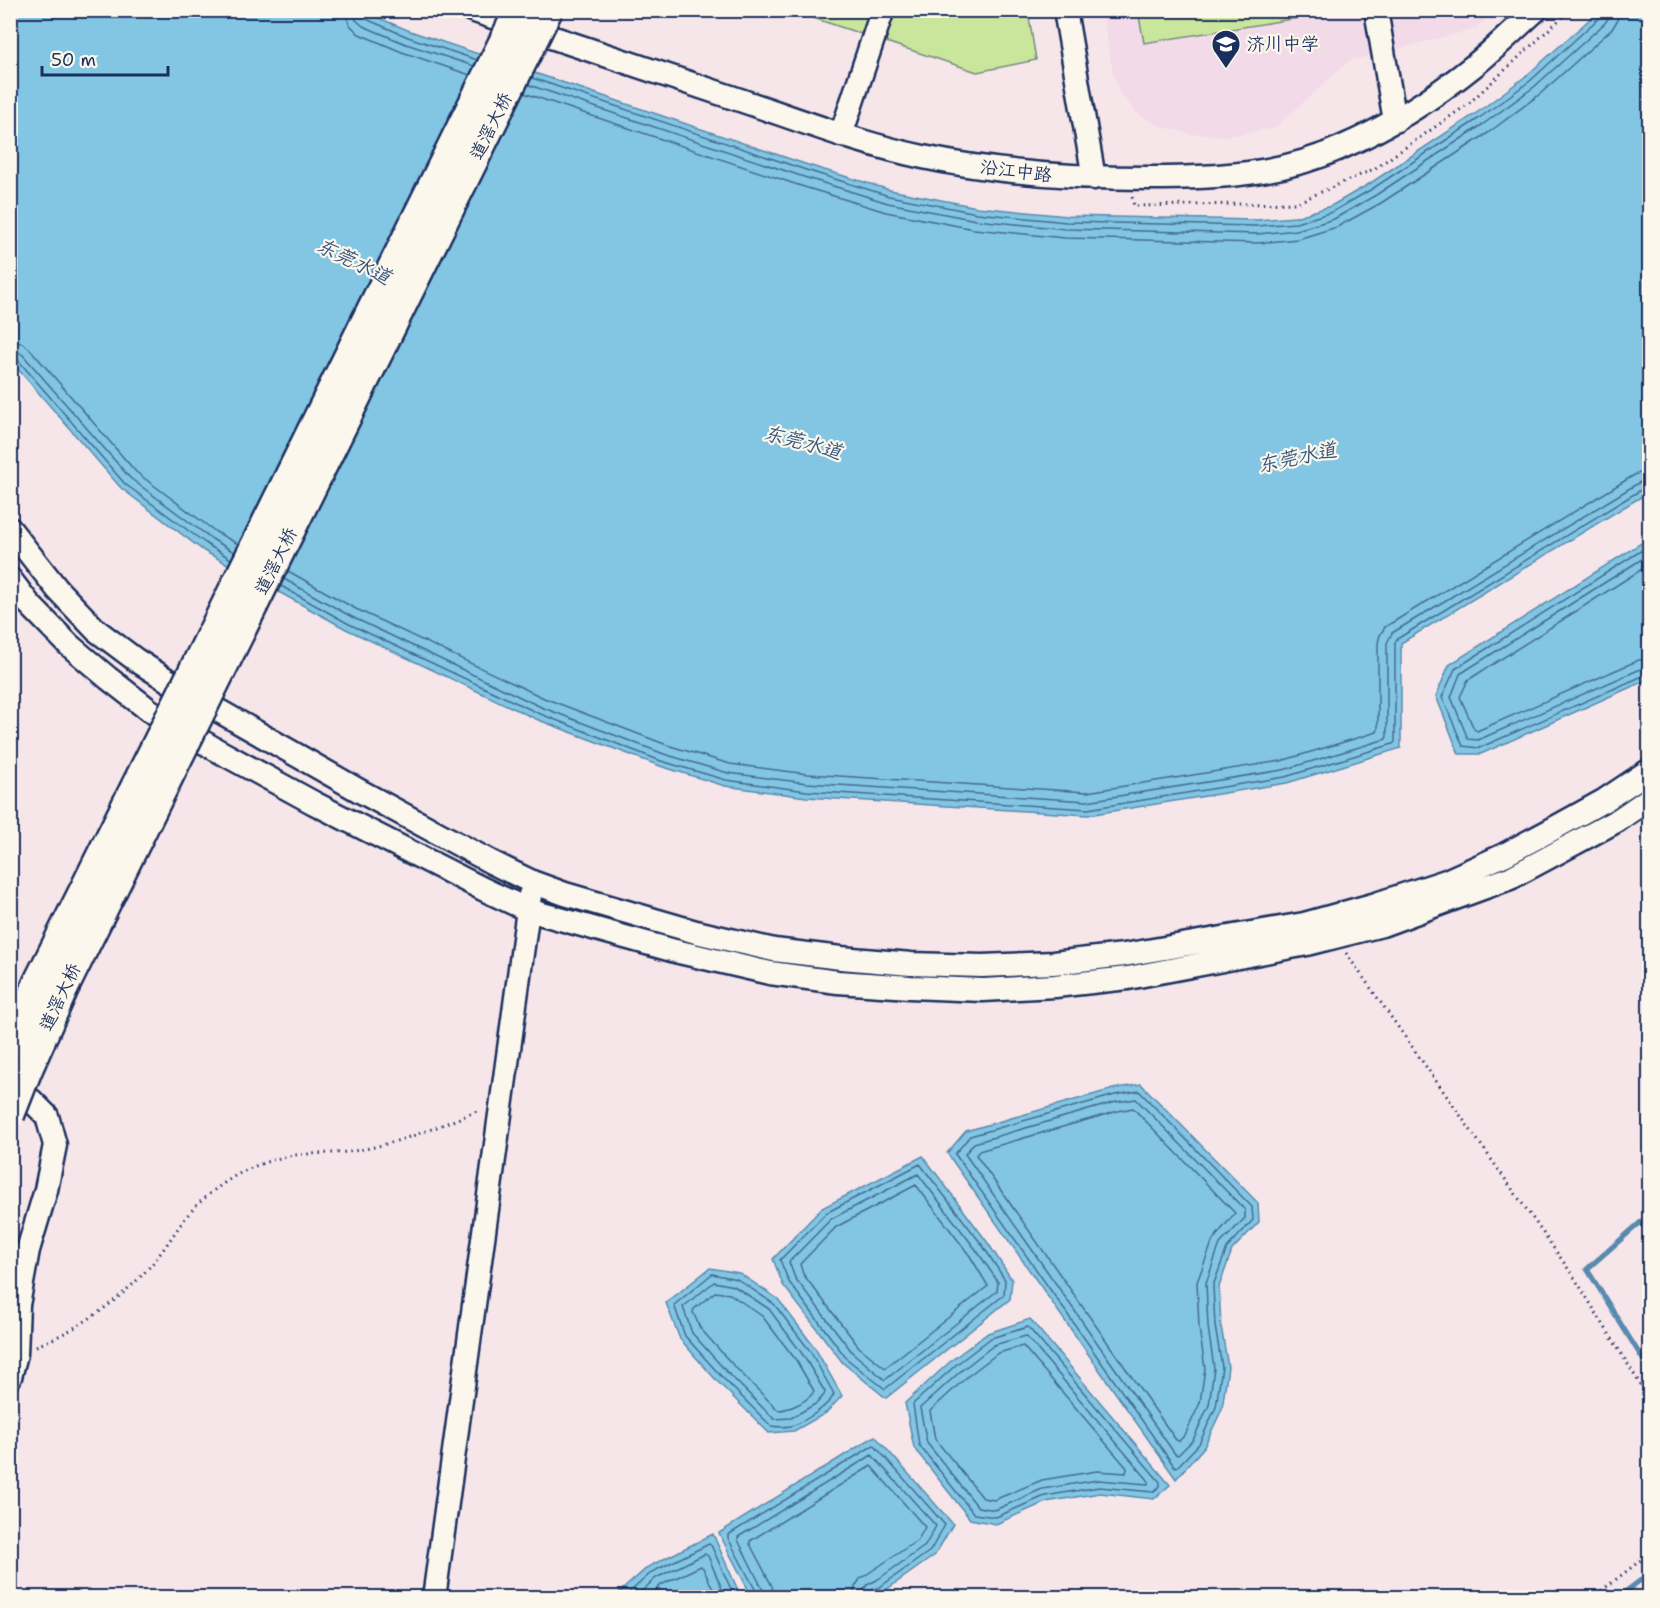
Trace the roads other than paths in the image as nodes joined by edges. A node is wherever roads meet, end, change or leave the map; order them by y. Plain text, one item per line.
1 (472, 10) edge
2 (519, 10) edge
3 (548, 10) edge
4 (1065, 10) edge
5 (1377, 10) edge
6 (1536, 10) edge
7 (882, 12) dead end
8 (1395, 120) junction
9 (841, 135) junction
10 (1094, 178) junction
11 (10, 529) edge
12 (10, 579) edge
13 (1650, 770) edge
14 (1650, 798) edge
15 (532, 882) junction
16 (528, 910) junction
17 (10, 1046) edge
18 (10, 1092) edge
19 (10, 1115) edge
20 (10, 1377) edge
21 (434, 1598) edge

1 - 9 street, 沿江中路
2 - 17 main road, 道滘大桥, bridge
3 - 19 main road, 道滘大桥, bridge
4 - 10 street
5 - 8 street
6 - 8 street, 沿江中路
7 - 9 street
8 - 10 street, 沿江中路
9 - 10 street, 沿江中路
11 - 15 street
12 - 16 street
13 - 15 street
14 - 16 street
15 - 16 street
16 - 21 street
18 - 20 street

